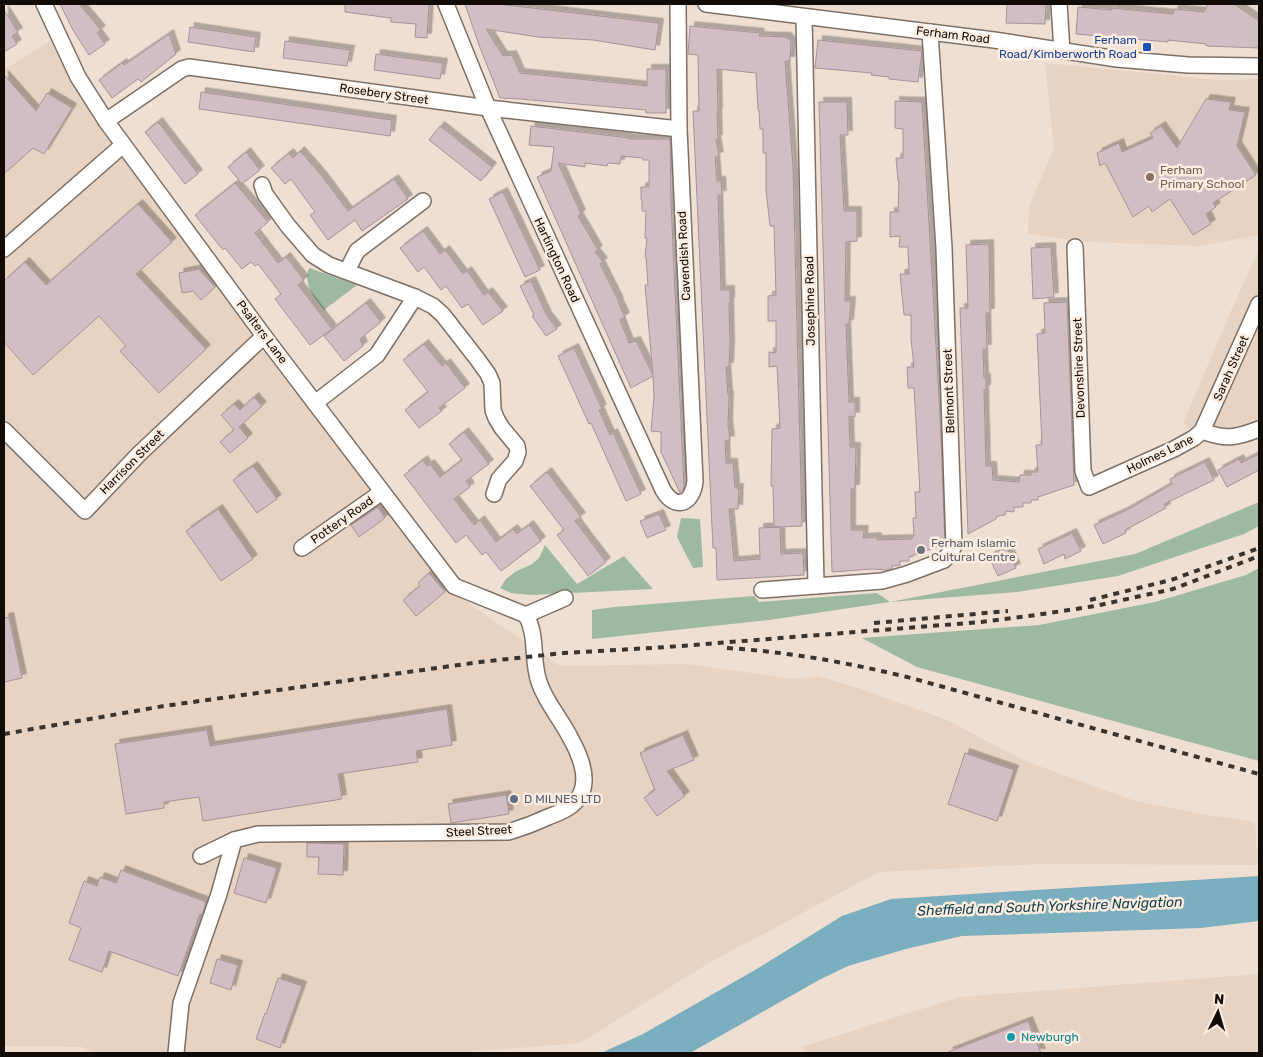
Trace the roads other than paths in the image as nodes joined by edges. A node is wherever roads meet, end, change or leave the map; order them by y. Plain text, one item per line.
1 (44, 4) edge
2 (446, 4) edge
3 (678, 4) edge
4 (706, 4) edge
5 (713, 4) edge
6 (1059, 4) edge
7 (804, 17) junction
8 (930, 32) junction
9 (1062, 51) junction
10 (1259, 66) edge
11 (488, 108) junction
12 (106, 121) junction
13 (679, 129) junction
14 (123, 145) junction
15 (262, 185) dead end
16 (423, 201) dead end
17 (1075, 247) dead end
18 (4, 250) edge
19 (347, 271) junction
20 (415, 298) junction
21 (1259, 304) edge
22 (264, 336) junction
23 (315, 403) junction
24 (1259, 429) edge
25 (4, 430) edge
26 (1202, 432) junction
27 (1089, 487) joint
28 (382, 492) junction
29 (494, 494) dead end
30 (682, 502) joint
31 (302, 548) dead end
32 (816, 586) junction
33 (762, 590) dead end
34 (564, 598) dead end
35 (526, 615) junction
36 (234, 840) junction
37 (201, 856) dead end
38 (176, 1053) edge

1 - 12 street, Psalters Lane
2 - 11 street, Hartington Road
3 - 13 street, Cavendish Road
4 - 5 street, Ferham Road
5 - 7 street, Ferham Road
6 - 9 street
7 - 8 street, Ferham Road
7 - 32 street, Josephine Road
8 - 9 street, Ferham Road
8 - 32 street, Belmont Street
9 - 10 street, Ferham Road
11 - 12 street, Rosebery Street
11 - 13 street, Rosebery Street
11 - 30 street, Hartington Road
12 - 14 street, Psalters Lane
13 - 30 street, Cavendish Road
14 - 18 street
14 - 22 street, Psalters Lane
15 - 19 street
16 - 19 street
17 - 27 street, Devonshire Street
19 - 20 street
20 - 23 street
20 - 29 street
21 - 26 street, Sarah Street
22 - 23 street, Psalters Lane
22 - 25 street, Harrison Street
23 - 28 street, Psalters Lane
24 - 26 street, Holmes Lane
26 - 27 street, Holmes Lane
28 - 31 street, Pottery Road
28 - 35 street, Psalters Lane
32 - 33 street, Belmont Street
34 - 35 street
35 - 36 street, Steel Street
36 - 37 street, Steel Street
36 - 38 street

